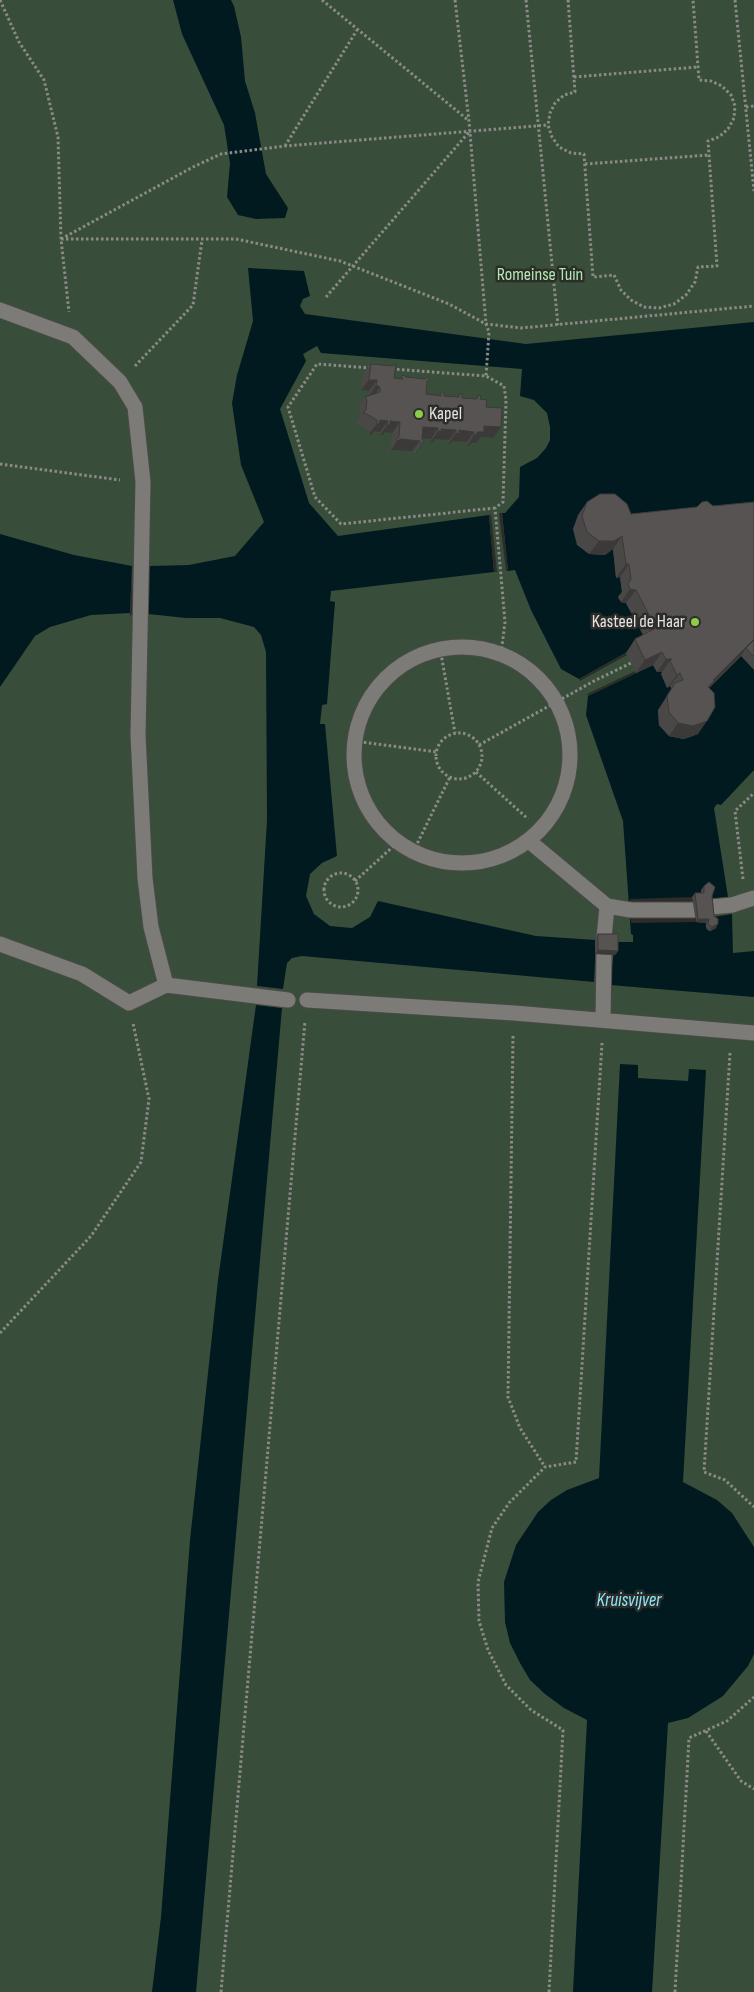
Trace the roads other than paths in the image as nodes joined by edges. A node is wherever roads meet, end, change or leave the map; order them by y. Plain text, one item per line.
1 (0, 310) edge
2 (529, 841) junction
3 (744, 901) edge
4 (607, 906) junction
5 (711, 907) edge
6 (694, 910) edge
7 (604, 938) edge
8 (0, 944) edge
9 (604, 954) edge
10 (166, 986) junction
11 (288, 1000) dead end
12 (307, 1000) road end
13 (603, 1020) junction
14 (754, 1033) edge

1 - 10 lane
2 - 2 lane
2 - 4 lane
3 - 5 lane
4 - 6 lane
4 - 7 lane
8 - 10 lane
9 - 13 lane
10 - 11 lane
12 - 13 lane
13 - 14 lane

